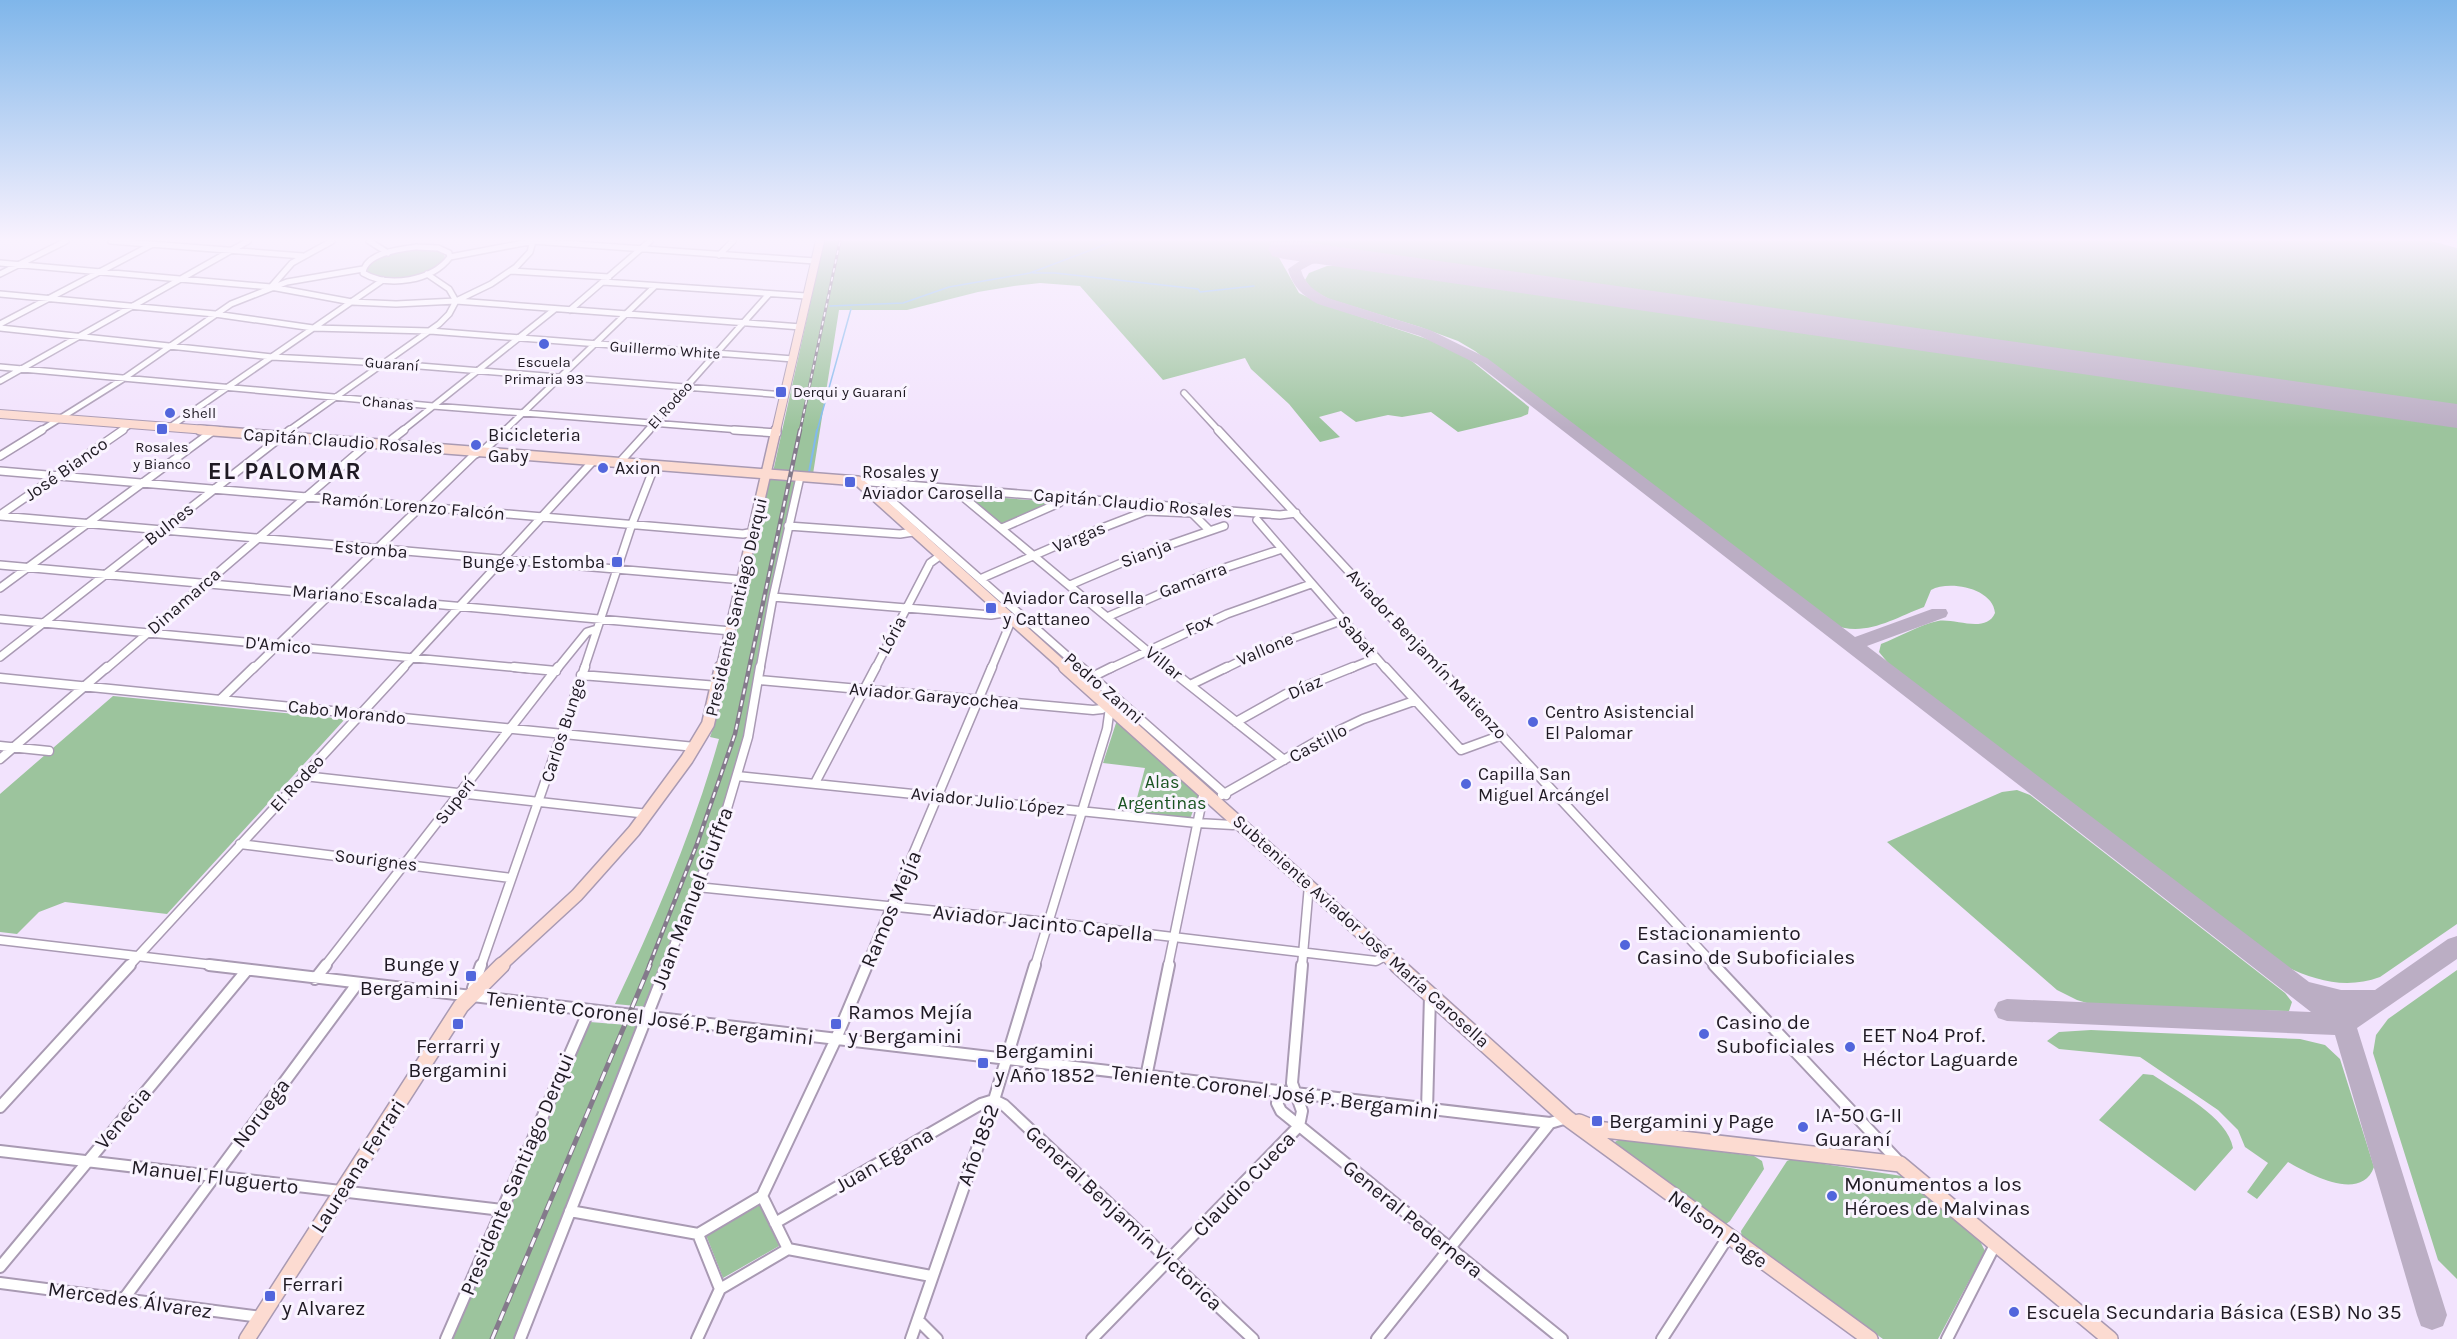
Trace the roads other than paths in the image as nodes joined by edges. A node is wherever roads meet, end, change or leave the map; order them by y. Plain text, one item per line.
1 (39, 303) edge
2 (106, 303) edge
3 (137, 303) edge
4 (233, 303) edge
5 (350, 303) edge
6 (385, 303) edge
7 (406, 303) edge
8 (454, 303) edge
9 (487, 303) edge
10 (578, 303) edge
11 (636, 303) edge
12 (760, 303) edge
13 (805, 303) edge
14 (132, 306) junction
15 (555, 309) junction
16 (570, 310) junction
17 (215, 314) junction
18 (624, 315) junction
19 (743, 323) junction
20 (0, 324) edge
21 (801, 327) junction
22 (0, 328) edge
23 (313, 328) junction
24 (430, 331) junction
25 (79, 336) junction
26 (518, 339) junction
27 (593, 345) junction
28 (171, 346) junction
29 (715, 354) junction
30 (272, 357) junction
31 (793, 359) junction
32 (382, 363) junction
33 (0, 367) edge
34 (21, 369) junction
35 (478, 371) junction
36 (559, 378) junction
37 (123, 380) junction
38 (0, 381) edge
39 (686, 387) junction
40 (225, 388) junction
41 (1184, 393) dead end
42 (785, 395) junction
43 (332, 398) junction
44 (433, 406) junction
45 (0, 414) edge
46 (522, 414) junction
47 (59, 419) junction
48 (131, 424) junction
49 (653, 424) junction
50 (171, 427) junction
51 (213, 430) junction
52 (777, 433) junction
53 (280, 436) junction
54 (369, 443) junction
55 (386, 444) junction
56 (480, 451) junction
57 (0, 456) edge
58 (594, 460) junction
59 (619, 463) junction
60 (655, 465) junction
61 (0, 471) edge
62 (768, 474) junction
63 (56, 476) junction
64 (800, 477) junction
65 (858, 481) junction
66 (142, 483) junction
67 (884, 483) junction
68 (213, 489) junction
69 (962, 496) dead end
70 (305, 497) junction
71 (1059, 503) dead end
72 (419, 507) junction
73 (1296, 513) junction
74 (0, 516) edge
75 (541, 517) junction
76 (1257, 520) dead end
77 (86, 524) junction
78 (632, 524) junction
79 (788, 526) junction
80 (1224, 526) dead end
81 (1002, 528) junction
82 (162, 530) junction
83 (1209, 530) junction
84 (753, 532) junction
85 (913, 532) junction
86 (257, 538) junction
87 (375, 549) junction
88 (1282, 549) junction
89 (940, 555) junction
90 (1034, 555) junction
91 (501, 560) junction
92 (0, 565) edge
93 (28, 567) junction
94 (617, 569) junction
95 (105, 574) junction
96 (980, 579) junction
97 (743, 580) junction
98 (204, 583) junction
99 (1311, 584) junction
100 (1070, 585) junction
101 (0, 588) edge
102 (330, 595) junction
103 (773, 597) junction
104 (459, 605) junction
105 (906, 608) junction
106 (1008, 616) junction
107 (1107, 616) junction
108 (0, 619) edge
109 (600, 619) junction
110 (1343, 620) junction
111 (44, 623) junction
112 (597, 629) junction
113 (731, 631) junction
114 (147, 633) junction
115 (276, 646) junction
116 (1146, 650) junction
117 (0, 657) edge
118 (412, 657) junction
119 (1376, 658) junction
120 (556, 671) junction
121 (581, 675) junction
122 (1092, 677) junction
123 (0, 678) edge
124 (759, 680) junction
125 (1190, 685) junction
126 (86, 686) junction
127 (718, 686) junction
128 (862, 690) junction
129 (220, 700) junction
130 (980, 700) junction
131 (1414, 701) junction
132 (1108, 705) junction
133 (360, 713) junction
134 (1236, 722) junction
135 (511, 729) junction
136 (562, 735) junction
137 (1502, 735) junction
138 (0, 746) edge
139 (695, 747) junction
140 (13, 748) junction
141 (49, 752) dead end
142 (0, 759) edge
143 (1284, 760) junction
144 (304, 776) junction
145 (737, 776) junction
146 (815, 783) junction
147 (461, 793) junction
148 (1214, 794) junction
149 (940, 796) junction
150 (539, 801) junction
151 (1082, 812) junction
152 (648, 814) junction
153 (1238, 820) junction
154 (1197, 823) junction
155 (240, 844) junction
156 (405, 864) junction
157 (511, 878) junction
158 (1309, 885) junction
159 (697, 887) junction
160 (891, 908) junction
161 (1047, 922) junction
162 (1174, 937) junction
163 (0, 940) edge
164 (1305, 953) junction
165 (1387, 955) junction
166 (138, 957) junction
167 (247, 970) junction
168 (315, 978) junction
169 (357, 984) junction
170 (1430, 994) junction
171 (471, 995) junction
172 (589, 1010) junction
173 (646, 1017) junction
174 (835, 1041) junction
175 (1007, 1060) junction
176 (1146, 1077) junction
177 (1289, 1094) junction
178 (994, 1100) junction
179 (0, 1107) edge
180 (1427, 1111) junction
181 (1567, 1118) junction
182 (1550, 1124) junction
183 (1299, 1126) junction
184 (0, 1151) edge
185 (87, 1162) junction
186 (1900, 1164) junction
187 (213, 1177) junction
188 (341, 1192) junction
189 (762, 1197) junction
190 (502, 1210) junction
191 (570, 1211) junction
192 (775, 1223) junction
193 (698, 1234) junction
194 (1728, 1237) junction
195 (1996, 1243) junction
196 (788, 1249) junction
197 (1450, 1249) junction
198 (1169, 1261) junction
199 (0, 1267) edge
200 (931, 1276) junction
201 (0, 1282) edge
202 (720, 1289) junction
203 (123, 1300) junction
204 (261, 1317) junction
205 (918, 1320) junction
206 (246, 1339) edge
207 (446, 1339) edge
208 (520, 1339) edge
209 (697, 1339) edge
210 (911, 1339) edge
211 (937, 1339) edge
212 (1092, 1339) edge
213 (1253, 1339) edge
214 (1377, 1339) edge
215 (1562, 1339) edge
216 (1662, 1339) edge
217 (1870, 1339) edge
218 (1947, 1339) edge
219 (2110, 1339) edge

1 - 20 street
2 - 14 street, Guillermo White
3 - 14 street
4 - 17 street
5 - 23 street
6 - 7 street
8 - 24 street, Bulnes
9 - 15 street
10 - 16 street
11 - 18 street
12 - 19 street, El Rodeo
13 - 21 street, Presidente Santiago Derqui
14 - 17 street, Guillermo White
14 - 25 street
15 - 16 street
15 - 26 street
16 - 18 street
17 - 23 street, Guillermo White
17 - 28 street
18 - 19 street
18 - 27 street
19 - 21 street
19 - 29 street, El Rodeo
21 - 31 street, Presidente Santiago Derqui
22 - 25 street, Guaraní
23 - 24 street, Guillermo White
23 - 30 street
24 - 26 street, Guillermo White
24 - 32 street, Bulnes
25 - 28 street, Guaraní
25 - 34 street
26 - 27 street, Guillermo White
26 - 35 street
27 - 29 street, Guillermo White
27 - 36 street
28 - 30 street, Guaraní
28 - 37 street
29 - 31 street, Guillermo White
29 - 39 street, El Rodeo
30 - 32 street, Guaraní
30 - 40 street
31 - 42 street, Presidente Santiago Derqui
32 - 35 street, Guaraní
32 - 43 street, Bulnes
33 - 34 street, Chanas
34 - 37 street, Chanas
34 - 38 street
35 - 36 street, Guaraní
35 - 44 street
36 - 39 street, Guaraní
36 - 46 street
37 - 40 street, Chanas
37 - 47 street
39 - 42 street, Guaraní
39 - 49 street, El Rodeo
40 - 43 street, Chanas
40 - 50 street
41 - 73 street, Aviador Benjamín Matienzo
42 - 52 street, Presidente Santiago Derqui
43 - 44 street, Chanas
43 - 53 street, Bulnes
44 - 46 street, Chanas
44 - 55 street
45 - 47 street, Capitán Claudio Rosales
46 - 49 street, Chanas
46 - 56 street
47 - 48 street, Capitán Claudio Rosales
47 - 57 street
48 - 50 street, Capitán Claudio Rosales
48 - 63 street, José Bianco
49 - 52 street, Chanas
49 - 59 street, El Rodeo
50 - 51 street, Capitán Claudio Rosales
51 - 53 street, Capitán Claudio Rosales
51 - 66 street
52 - 62 street, Presidente Santiago Derqui
53 - 54 street, Capitán Claudio Rosales
53 - 68 street, Bulnes
54 - 55 street, Capitán Claudio Rosales
54 - 70 street, Dinamarca
55 - 56 street, Capitán Claudio Rosales
56 - 58 street, Capitán Claudio Rosales
56 - 72 street
58 - 59 street, Capitán Claudio Rosales
58 - 75 street, El Rodeo
59 - 60 street, Capitán Claudio Rosales
60 - 62 street, Capitán Claudio Rosales
60 - 78 street, Carlos Bunge
61 - 63 street, Ramón Lorenzo Falcón
62 - 64 street, Capitán Claudio Rosales
62 - 84 street, Presidente Santiago Derqui
63 - 66 street, Ramón Lorenzo Falcón
63 - 74 street, José Bianco
64 - 65 street, Capitán Claudio Rosales
64 - 79 street, Juan Manuel Giuffra
65 - 67 street, Capitán Claudio Rosales
65 - 85 street, Subteniente Aviador José María Carosella
66 - 68 street, Ramón Lorenzo Falcón
66 - 77 street
67 - 73 street, Capitán Claudio Rosales
67 - 96 street, Pedro Zanni
68 - 70 street, Ramón Lorenzo Falcón
68 - 82 street, Bulnes
69 - 81 street, Villar
70 - 72 street, Ramón Lorenzo Falcón
70 - 86 street, Dinamarca
71 - 81 street
72 - 75 street, Ramón Lorenzo Falcón
72 - 87 street
73 - 137 street, Aviador Benjamín Matienzo
74 - 77 street, Estomba
75 - 78 street, Ramón Lorenzo Falcón
75 - 91 street, El Rodeo
76 - 88 street, Sabat
77 - 82 street, Estomba
77 - 93 street
78 - 84 street, Ramón Lorenzo Falcón
78 - 94 street, Carlos Bunge
79 - 85 street
79 - 103 street, Juan Manuel Giuffra
80 - 83 street, Sianja
81 - 90 street, Villar
82 - 86 street, Estomba
82 - 95 street, Bulnes
83 - 90 street, Vargas
83 - 100 street, Sianja
84 - 97 street, Presidente Santiago Derqui
85 - 89 street, Subteniente Aviador José María Carosella
86 - 87 street, Estomba
86 - 98 street, Dinamarca
87 - 91 street, Estomba
87 - 102 street
88 - 99 street, Sabat
88 - 107 street, Gamarra
89 - 105 street, Lória
89 - 106 street, Subteniente Aviador José María Carosella
90 - 96 street, Vargas
90 - 100 street, Villar
91 - 94 street, Estomba
91 - 104 street, El Rodeo
92 - 93 street, Mariano Escalada
93 - 95 street, Mariano Escalada
93 - 101 street
94 - 97 street, Estomba
94 - 109 street, Carlos Bunge
95 - 98 street, Mariano Escalada
95 - 111 street, Bulnes
96 - 122 street, Pedro Zanni
97 - 113 street, Presidente Santiago Derqui
98 - 102 street, Mariano Escalada
98 - 114 street, Dinamarca
99 - 110 street, Sabat
99 - 116 street, Fox
100 - 107 street, Villar
102 - 104 street, Mariano Escalada
102 - 115 street
103 - 105 street
103 - 124 street, Juan Manuel Giuffra
104 - 109 street, Mariano Escalada
104 - 118 street, El Rodeo
105 - 106 street
105 - 128 street, Lória
106 - 130 street, Ramos Mejía
106 - 132 street, Subteniente Aviador José María Carosella
107 - 116 street, Villar
108 - 111 street, D'Amico
109 - 112 street, Carlos Bunge
109 - 113 street, Mariano Escalada
110 - 119 street, Sabat
110 - 125 street, Vallone
111 - 114 street, D'Amico
111 - 117 street, Bulnes
112 - 120 street, Superí
112 - 121 street, Carlos Bunge
113 - 127 street, Presidente Santiago Derqui
114 - 115 street, D'Amico
114 - 126 street, Dinamarca
115 - 118 street, D'Amico
115 - 129 street
116 - 122 street, Fox
116 - 125 street, Villar
118 - 120 street, D'Amico
118 - 133 street, El Rodeo
119 - 131 street, Sabat
119 - 134 street, Díaz
120 - 135 street, Superí
121 - 127 street
121 - 136 street, Carlos Bunge
122 - 148 street, Pedro Zanni
123 - 126 street, Cabo Morando
124 - 128 street, Aviador Garaycochea
124 - 145 street, Juan Manuel Giuffra
125 - 134 street, Villar
126 - 129 street, Cabo Morando
126 - 140 street, Dinamarca
127 - 139 street, Presidente Santiago Derqui
128 - 130 street, Aviador Garaycochea
128 - 146 street, Lória
129 - 133 street, Cabo Morando
130 - 132 street, Aviador Garaycochea
130 - 149 street, Ramos Mejía
131 - 137 street, Sabat
131 - 143 street, Castillo
132 - 148 street, Subteniente Aviador José María Carosella
132 - 151 street, Año 1852
133 - 135 street, Cabo Morando
133 - 144 street, El Rodeo
134 - 143 street, Villar
135 - 136 street, Cabo Morando
135 - 147 street, Superí
136 - 139 street, Cabo Morando
136 - 150 street, Carlos Bunge
137 - 186 street, Aviador Benjamín Matienzo
138 - 140 street
139 - 152 street, Presidente Santiago Derqui
140 - 141 street
140 - 142 street, Dinamarca
143 - 148 street, Castillo
144 - 147 street
144 - 155 street, El Rodeo
145 - 146 street, Aviador Julio López
145 - 159 street, Juan Manuel Giuffra
146 - 149 street, Aviador Julio López
147 - 150 street
147 - 156 street, Superí
148 - 153 street, Subteniente Aviador José María Carosella
148 - 154 street
149 - 151 street, Aviador Julio López
149 - 160 street, Ramos Mejía
150 - 152 street
150 - 157 street, Carlos Bunge
151 - 154 street, Aviador Julio López
151 - 161 street, Año 1852
152 - 171 street, Presidente Santiago Derqui
153 - 154 street, Aviador Julio López
153 - 158 street, Subteniente Aviador José María Carosella
154 - 162 street
155 - 156 street, Sourignes
155 - 166 street, El Rodeo
156 - 157 street, Sourignes
156 - 168 street, Superí
157 - 171 street, Carlos Bunge
158 - 164 street, Claudio Cueca
158 - 165 street, Subteniente Aviador José María Carosella
159 - 160 street, Aviador Jacinto Capella
159 - 173 street, Juan Manuel Giuffra
160 - 161 street, Aviador Jacinto Capella
160 - 174 street, Ramos Mejía
161 - 162 street, Aviador Jacinto Capella
161 - 175 street, Año 1852
162 - 164 street, Aviador Jacinto Capella
162 - 176 street
163 - 166 street, Teniente Coronel José P. Bergamini
164 - 165 street, Aviador Jacinto Capella
164 - 177 street, Claudio Cueca
165 - 170 street, Subteniente Aviador José María Carosella
166 - 167 street, Teniente Coronel José P. Bergamini
166 - 179 street, El Rodeo
167 - 168 street, Teniente Coronel José P. Bergamini
167 - 185 street, Venecia
168 - 169 street, Teniente Coronel José P. Bergamini
169 - 171 street, Teniente Coronel José P. Bergamini
169 - 187 street, Noruega
170 - 180 street
170 - 181 street, Subteniente Aviador José María Carosella
171 - 172 street, Teniente Coronel José P. Bergamini
171 - 188 street, Laureana Ferrari
172 - 173 street, Teniente Coronel José P. Bergamini
172 - 190 street, Presidente Santiago Derqui
173 - 174 street, Teniente Coronel José P. Bergamini
173 - 191 street, Juan Manuel Giuffra
174 - 175 street, Teniente Coronel José P. Bergamini
174 - 189 street, Ramos Mejía
175 - 176 street, Teniente Coronel José P. Bergamini
175 - 178 street, Año 1852
176 - 177 street, Teniente Coronel José P. Bergamini
177 - 180 street, Teniente Coronel José P. Bergamini
177 - 183 street, Claudio Cueca
177 - 183 street, General Pedernera
178 - 192 street, Juan Egana
178 - 198 street, General Benjamín Victorica
178 - 200 street, Año 1852
180 - 182 street, Teniente Coronel José P. Bergamini
181 - 182 street
181 - 186 street
181 - 194 street, Nelson Page
182 - 197 street
183 - 197 street, General Pedernera
183 - 198 street, Claudio Cueca
184 - 185 street, Manuel Fluguerto
185 - 187 street, Manuel Fluguerto
185 - 199 street, Venecia
186 - 195 street, Aviador Benjamín Matienzo
187 - 188 street, Manuel Fluguerto
187 - 203 street, Noruega
188 - 190 street, Manuel Fluguerto
188 - 204 street, Laureana Ferrari
189 - 192 street
189 - 193 street
190 - 207 street, Presidente Santiago Derqui
191 - 193 street
191 - 208 street, Juan Manuel Giuffra
192 - 196 street
193 - 202 street
194 - 216 street
194 - 217 street, Nelson Page
195 - 218 street
195 - 219 street, Aviador Benjamín Matienzo
196 - 200 street
196 - 202 street
197 - 214 street
197 - 215 street, General Pedernera
198 - 212 street, Claudio Cueca
198 - 213 street, General Benjamín Victorica
200 - 205 street, Año 1852
201 - 203 street, Mercedes Álvarez
202 - 209 street
203 - 204 street, Mercedes Álvarez
204 - 206 street, Laureana Ferrari
205 - 210 street, Año 1852
205 - 211 street

